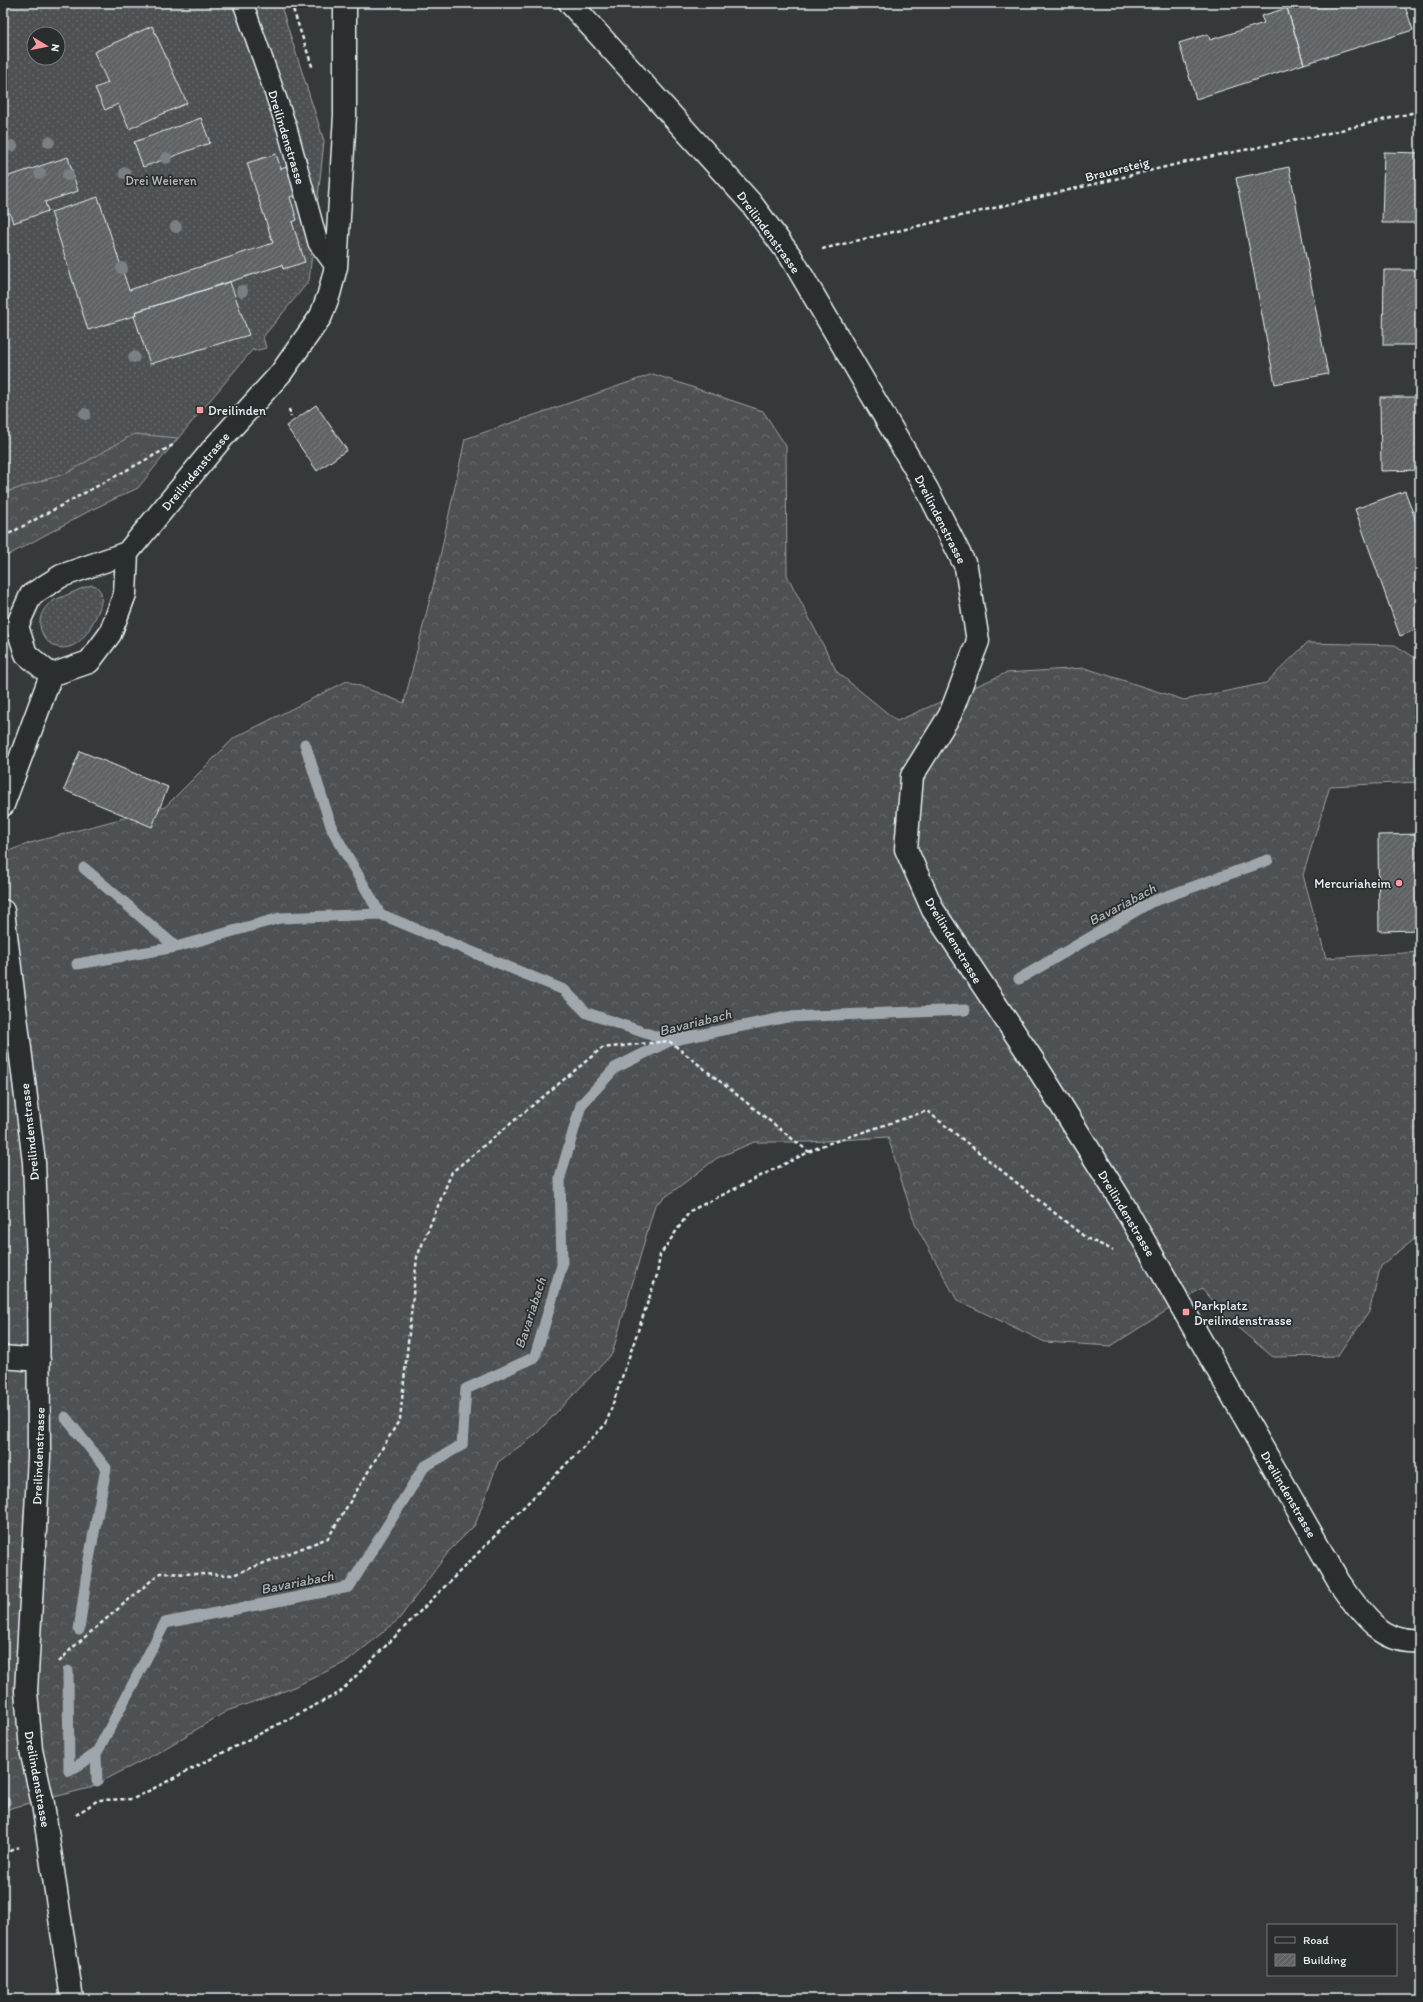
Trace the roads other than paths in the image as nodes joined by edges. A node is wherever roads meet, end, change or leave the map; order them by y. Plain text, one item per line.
1 (243, 3) edge
2 (345, 3) edge
3 (570, 3) edge
4 (336, 267) junction
5 (127, 553) junction
6 (51, 675) junction
7 (3, 805) edge
8 (3, 911) edge
9 (3, 1357) edge
10 (40, 1360) junction
11 (1420, 1641) edge
12 (72, 1999) edge

1 - 4 lane, Dreilindenstrasse
2 - 4 street, Dreilindenstrasse
3 - 11 street, Dreilindenstrasse
4 - 5 street, Dreilindenstrasse
5 - 6 street
5 - 6 street
6 - 7 street
8 - 10 street, Dreilindenstrasse
9 - 10 street
10 - 12 street, Dreilindenstrasse

